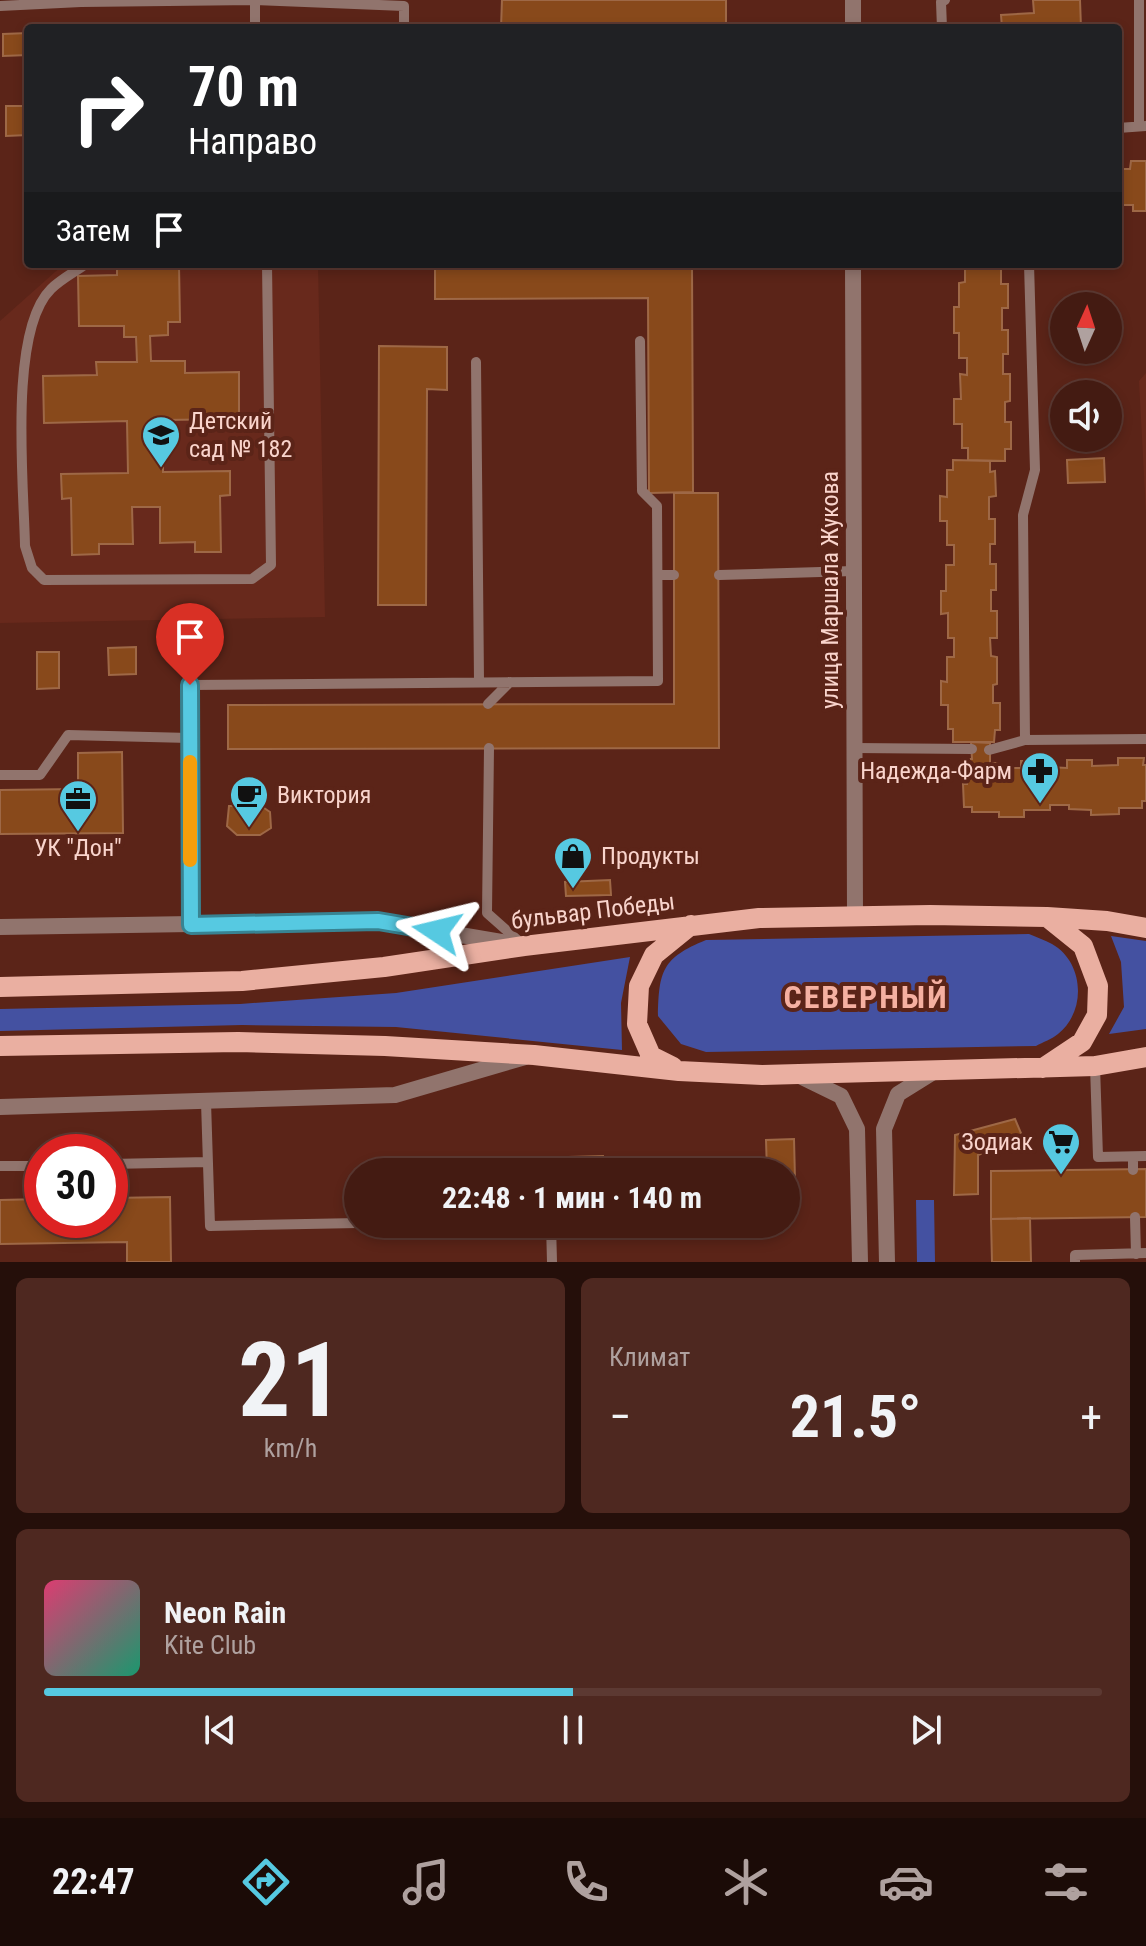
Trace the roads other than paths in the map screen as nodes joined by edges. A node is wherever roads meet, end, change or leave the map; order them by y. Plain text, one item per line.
1 (255, 0) edge
2 (853, 0) edge
3 (945, 0) edge
4 (1139, 0) edge
5 (81, 1) edge
6 (0, 6) edge
7 (255, 24) edge
8 (404, 24) edge
9 (853, 24) edge
10 (942, 24) edge
11 (1142, 32) edge
12 (1142, 126) edge
13 (1122, 128) edge
14 (80, 268) edge
15 (267, 268) edge
16 (853, 268) edge
17 (1029, 268) edge
18 (640, 341) dead end
19 (476, 362) dead end
20 (854, 571) junction
21 (658, 575) junction
22 (674, 575) dead end
23 (719, 575) dead end
24 (479, 681) junction
25 (510, 682) junction
26 (488, 704) dead end
27 (190, 738) junction
28 (1146, 739) edge
29 (1025, 740) junction
30 (489, 748) dead end
31 (855, 748) junction
32 (972, 749) dead end
33 (989, 750) dead end
34 (0, 775) edge
35 (855, 916) junction
36 (1047, 917) junction
37 (1146, 917) edge
38 (1107, 921) junction
39 (191, 925) junction
40 (691, 925) junction
41 (0, 927) edge
42 (1146, 928) edge
43 (524, 946) junction
44 (0, 987) edge
45 (0, 1046) edge
46 (534, 1055) junction
47 (1146, 1057) edge
48 (1095, 1066) junction
49 (1043, 1068) junction
50 (1146, 1069) edge
51 (679, 1071) junction
52 (935, 1071) junction
53 (796, 1075) junction
54 (206, 1102) junction
55 (0, 1107) edge
56 (1146, 1156) edge
57 (1133, 1157) junction
58 (208, 1162) junction
59 (128, 1164) edge
60 (0, 1166) edge
61 (24, 1166) edge
62 (1133, 1170) dead end
63 (1135, 1217) dead end
64 (344, 1223) edge
65 (551, 1238) edge
66 (1141, 1254) edge
67 (552, 1262) edge
68 (860, 1262) edge
69 (887, 1262) edge
70 (1075, 1262) edge

1 - 5 lane
1 - 7 lane
1 - 8 lane
2 - 9 street
3 - 10 lane
4 - 11 lane
5 - 6 lane
11 - 12 lane
12 - 13 lane
14 - 15 lane
16 - 20 street, улица Маршала Жукова
17 - 29 lane
18 - 21 lane
19 - 24 lane
20 - 23 lane
20 - 31 street, улица Маршала Жукова
21 - 22 lane
21 - 25 lane
24 - 25 lane
24 - 27 lane
25 - 26 lane
27 - 34 lane
27 - 39 lane
28 - 29 lane
29 - 33 lane
30 - 43 lane
31 - 32 lane
31 - 35 street, улица Маршала Жукова
35 - 36 main road, бульвар Победы
35 - 40 main road, бульвар Победы
36 - 38 main road, бульвар Победы
36 - 49 main road
37 - 38 main road
38 - 42 main road, бульвар Победы
39 - 41 street
39 - 43 street
40 - 43 main road, бульвар Победы
40 - 51 main road
43 - 44 main road, бульвар Победы
45 - 46 main road
46 - 51 main road
46 - 54 street
47 - 48 main road
48 - 49 main road
48 - 50 main road
48 - 57 lane
49 - 52 main road
51 - 53 main road
52 - 53 main road
52 - 69 street
53 - 68 street
54 - 55 street
54 - 58 lane
56 - 57 lane
57 - 62 lane
58 - 59 lane
58 - 64 lane
60 - 61 lane
63 - 66 lane
65 - 67 lane
66 - 70 lane

